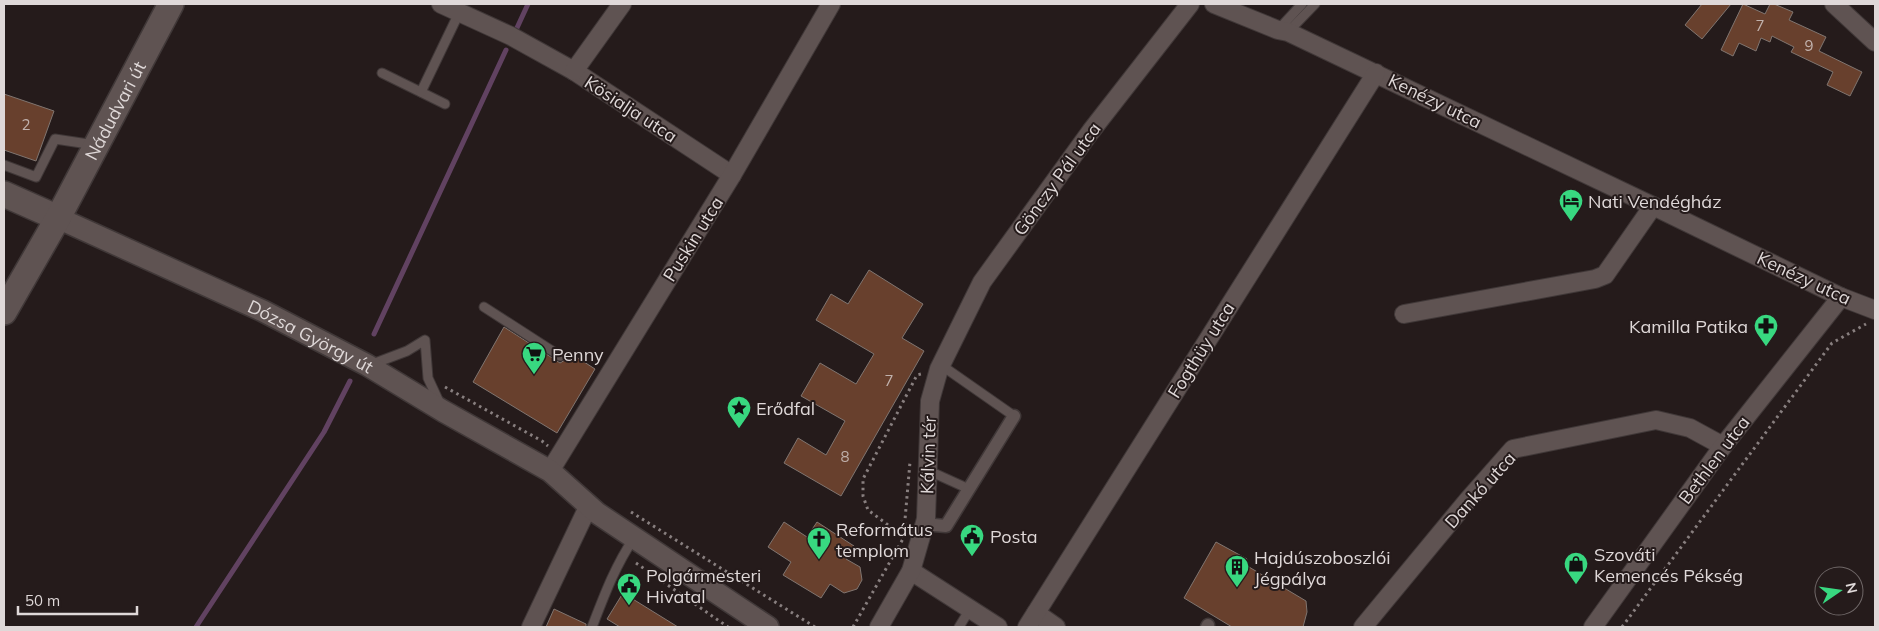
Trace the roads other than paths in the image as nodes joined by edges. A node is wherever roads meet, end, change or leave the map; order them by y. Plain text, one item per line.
1 (171, 4) edge
2 (441, 4) edge
3 (622, 4) edge
4 (832, 4) edge
5 (1190, 4) edge
6 (1302, 4) edge
7 (1315, 4) edge
8 (1834, 4) edge
9 (1223, 6) edge
10 (459, 13) junction
11 (1283, 31) junction
12 (1875, 42) edge
13 (574, 71) junction
14 (382, 73) dead end
15 (1376, 73) junction
16 (421, 92) junction
17 (444, 104) dead end
18 (95, 145) junction
19 (4, 166) edge
20 (732, 175) junction
21 (4, 194) edge
22 (1653, 206) junction
23 (58, 218) junction
24 (1841, 297) junction
25 (484, 307) dead end
26 (4, 312) edge
27 (1404, 314) dead end
28 (1872, 316) edge
29 (560, 356) dead end
30 (368, 365) junction
31 (940, 367) junction
32 (443, 411) junction
33 (1014, 416) joint
34 (1723, 446) junction
35 (927, 469) junction
36 (550, 471) junction
37 (969, 489) junction
38 (592, 510) junction
39 (934, 526) dead end
40 (628, 546) junction
41 (911, 571) junction
42 (970, 609) junction
43 (1034, 616) edge
44 (763, 626) edge
45 (531, 627) edge
46 (592, 627) edge
47 (880, 627) edge
48 (959, 627) edge
49 (998, 627) edge
50 (1056, 627) edge
51 (1363, 627) edge
52 (1593, 627) edge

1 - 18 main road, Nádudvari út
2 - 10 street
3 - 13 street, Kösialja utca
4 - 20 street, Puskin utca
5 - 31 street, Gönczy Pál utca
6 - 11 lane
7 - 11 lane
8 - 12 street
9 - 11 street, Kenézy utca
10 - 13 street
10 - 16 lane
11 - 15 street, Kenézy utca
13 - 20 street, Kösialja utca
14 - 16 lane
15 - 22 street, Kenézy utca
15 - 43 street, Fogthüy utca
16 - 17 lane
18 - 19 lane
18 - 23 main road, Nádudvari út
20 - 36 street, Puskin utca
21 - 23 main road, Dózsa György út
22 - 24 street, Kenézy utca
22 - 27 street
23 - 26 main road, Nádudvari út
23 - 30 street, Dózsa György út
24 - 28 street, Kenézy utca
24 - 34 street, Bethlen utca
25 - 29 lane
30 - 32 street, Dózsa György út
30 - 32 lane
31 - 33 lane
31 - 35 street, Kálvin tér
32 - 36 street, Dózsa György út
33 - 37 street
34 - 51 street, Dankó utca
34 - 52 street, Bethlen utca
35 - 37 lane
35 - 41 street, Kálvin tér
36 - 38 street, Dózsa György út
37 - 39 street
38 - 40 street, Dózsa György út
38 - 45 street
40 - 44 street, Dózsa György út
40 - 46 lane
41 - 42 street
41 - 47 street, Kálvin tér
42 - 48 lane
42 - 49 street
43 - 50 street

